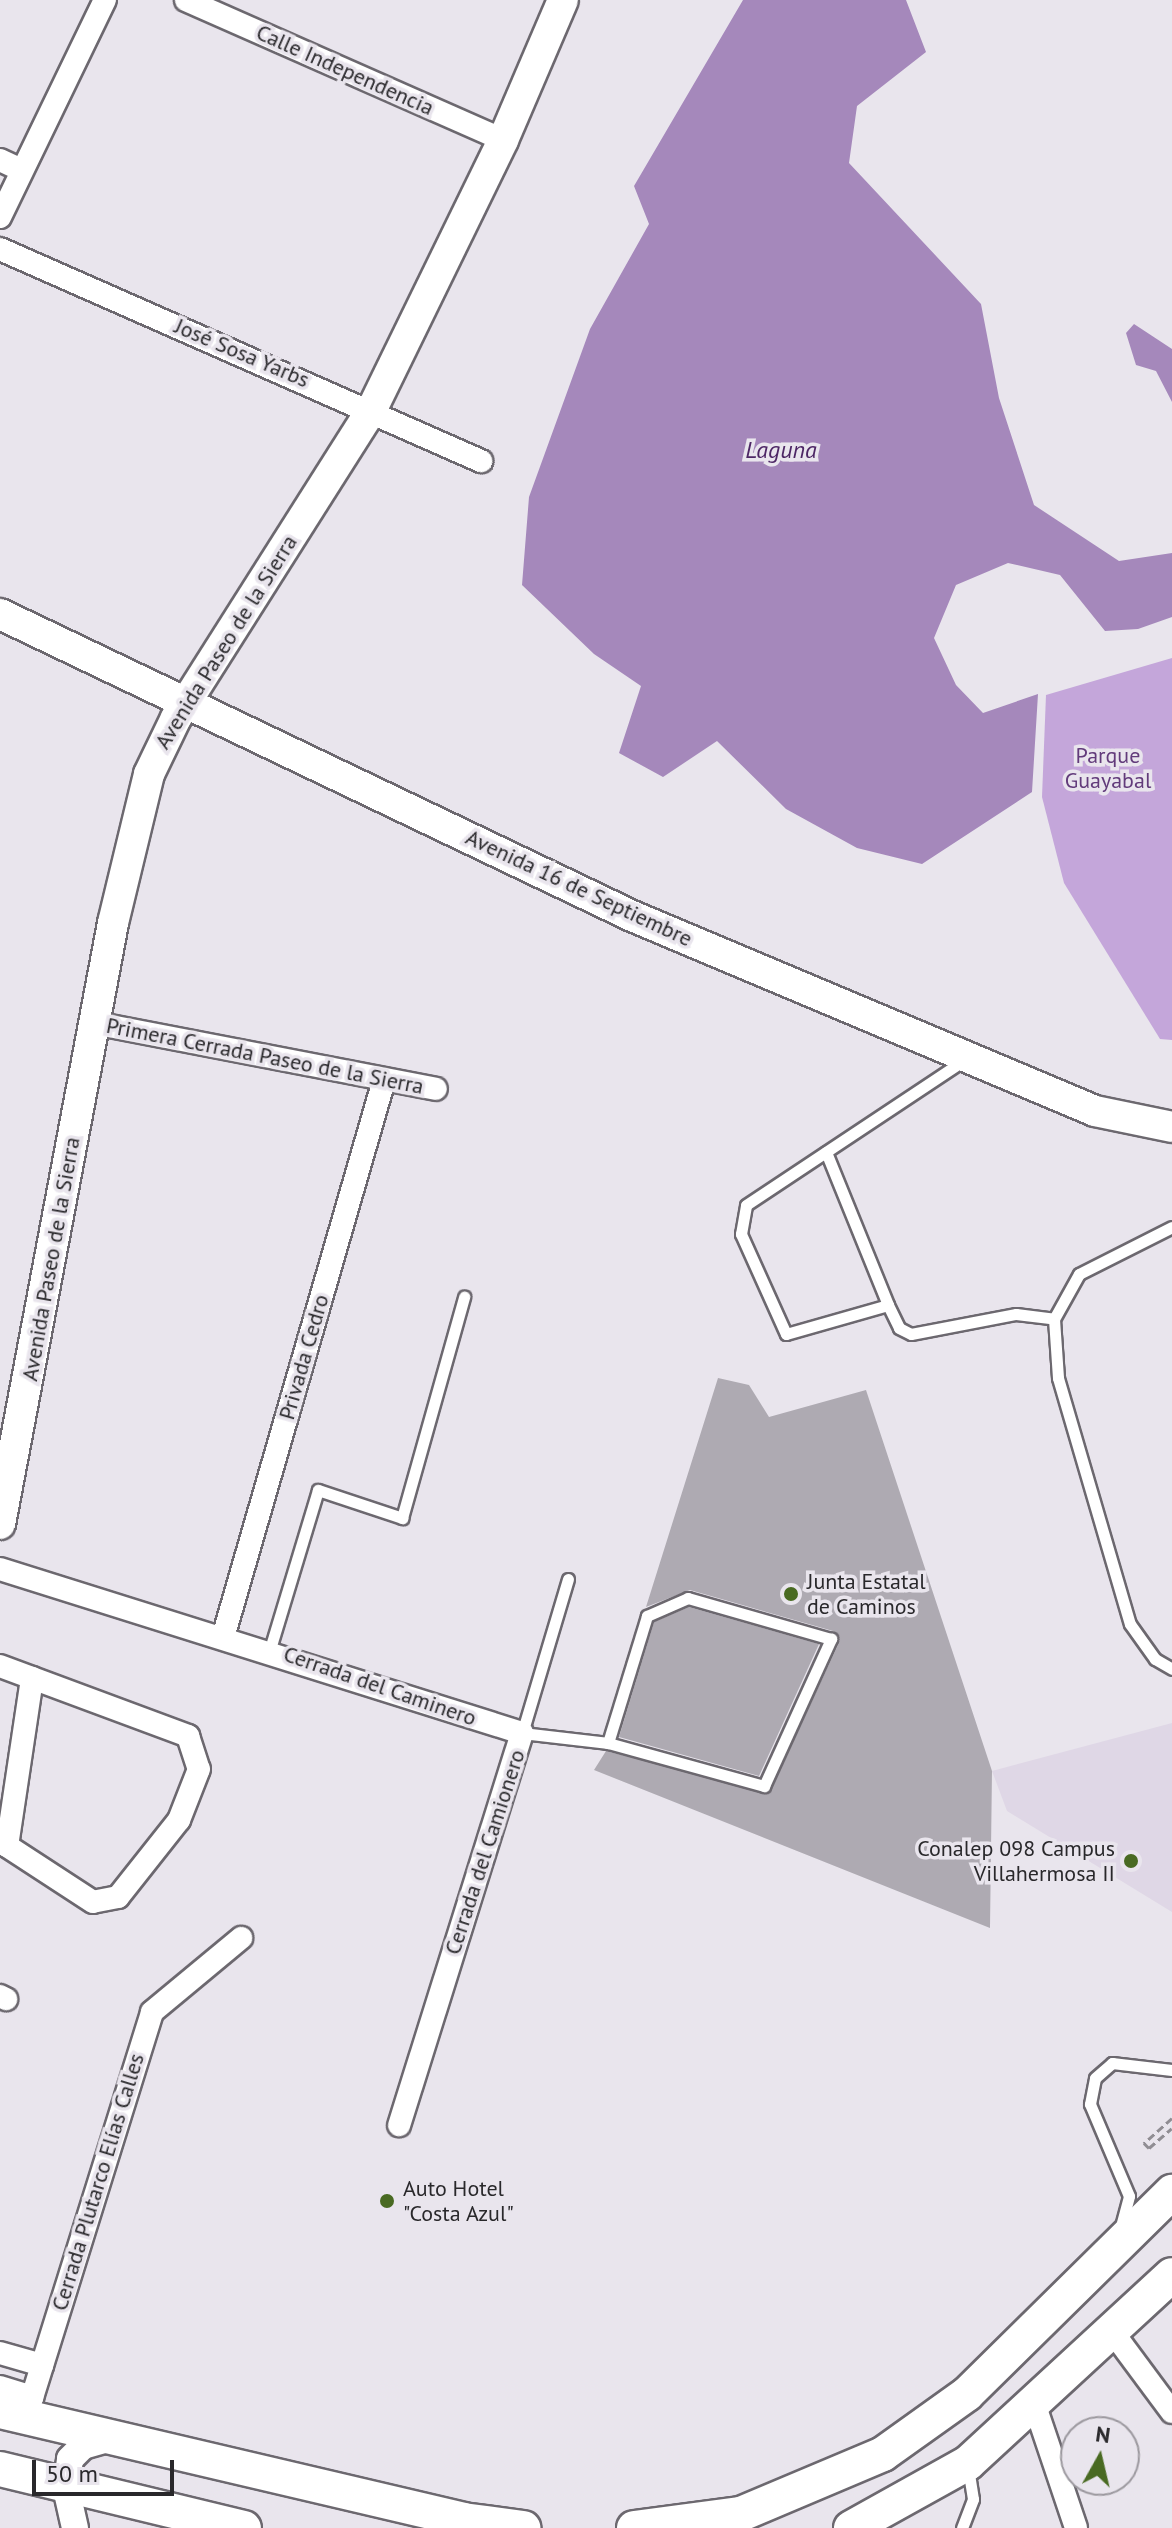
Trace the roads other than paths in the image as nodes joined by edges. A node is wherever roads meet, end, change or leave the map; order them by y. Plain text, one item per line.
1 (105, 0) edge
2 (186, 0) edge
3 (563, 0) edge
4 (503, 140) junction
5 (0, 160) edge
6 (21, 170) junction
7 (0, 217) edge
8 (0, 249) edge
9 (372, 409) junction
10 (481, 461) dead end
11 (0, 614) edge
12 (186, 702) junction
13 (94, 1023) junction
14 (968, 1057) junction
15 (384, 1080) junction
16 (436, 1089) dead end
17 (1172, 1127) edge
18 (826, 1152) junction
19 (1172, 1227) edge
20 (464, 1297) dead end
21 (888, 1305) junction
22 (1054, 1319) junction
23 (0, 1524) edge
24 (0, 1569) edge
25 (568, 1579) dead end
26 (224, 1634) junction
27 (270, 1649) junction
28 (0, 1666) edge
29 (1172, 1669) edge
30 (32, 1678) junction
31 (522, 1733) junction
32 (608, 1743) junction
33 (241, 1938) dead end
34 (1172, 2070) edge
35 (399, 2125) dead end
36 (1172, 2192) edge
37 (1114, 2248) junction
38 (1171, 2278) edge
39 (1111, 2330) junction
40 (0, 2353) edge
41 (42, 2365) junction
42 (0, 2387) edge
43 (1034, 2403) junction
44 (20, 2409) edge
45 (1172, 2412) edge
46 (114, 2437) junction
47 (968, 2463) junction
48 (0, 2469) edge
49 (66, 2488) junction
50 (733, 2521) edge
51 (75, 2528) edge
52 (244, 2528) edge
53 (523, 2528) edge
54 (634, 2528) edge
55 (851, 2528) edge
56 (962, 2528) edge
57 (1076, 2528) edge

1 - 6 street
2 - 4 street, Calle Independencia
3 - 4 main road, Avenida Paseo de la Sierra
4 - 9 main road, Avenida Paseo de la Sierra
5 - 6 street
6 - 7 street
8 - 9 street, José Sosa Yarbs
9 - 10 street, José Sosa Yarbs
9 - 12 main road, Avenida Paseo de la Sierra
11 - 12 main road, Avenida 16 de Septiembre
12 - 13 main road, Avenida Paseo de la Sierra
12 - 14 main road, Avenida 16 de Septiembre
13 - 15 street, Primera Cerrada Paseo de la Sierra
13 - 23 main road, Avenida Paseo de la Sierra
14 - 17 main road, Avenida 16 de Septiembre
14 - 18 lane
15 - 16 street, Primera Cerrada Paseo de la Sierra
15 - 26 street, Privada Cedro
18 - 21 lane
18 - 21 lane
19 - 22 lane
20 - 27 lane
21 - 22 lane
22 - 29 lane
24 - 26 street, Cerrada del Caminero
25 - 31 lane, Cerrada del Camionero
26 - 27 street, Cerrada del Caminero
27 - 31 street, Cerrada del Caminero
28 - 30 street
30 - 30 street
31 - 32 lane, Cerrada del Caminero
31 - 35 street, Cerrada del Camionero
32 - 32 lane, Cerrada del Caminero
33 - 41 street, Cerrada Plutarco Elías Calles
34 - 37 lane
36 - 37 main road
37 - 50 main road
38 - 39 main road
39 - 43 main road
39 - 45 street
40 - 41 street
41 - 44 street, Cerrada Plutarco Elías Calles
42 - 44 street
43 - 47 main road
43 - 57 street
44 - 46 main road
46 - 49 street
46 - 53 main road
47 - 55 main road
47 - 56 lane
48 - 49 main road
49 - 51 street
49 - 52 main road
50 - 54 main road

